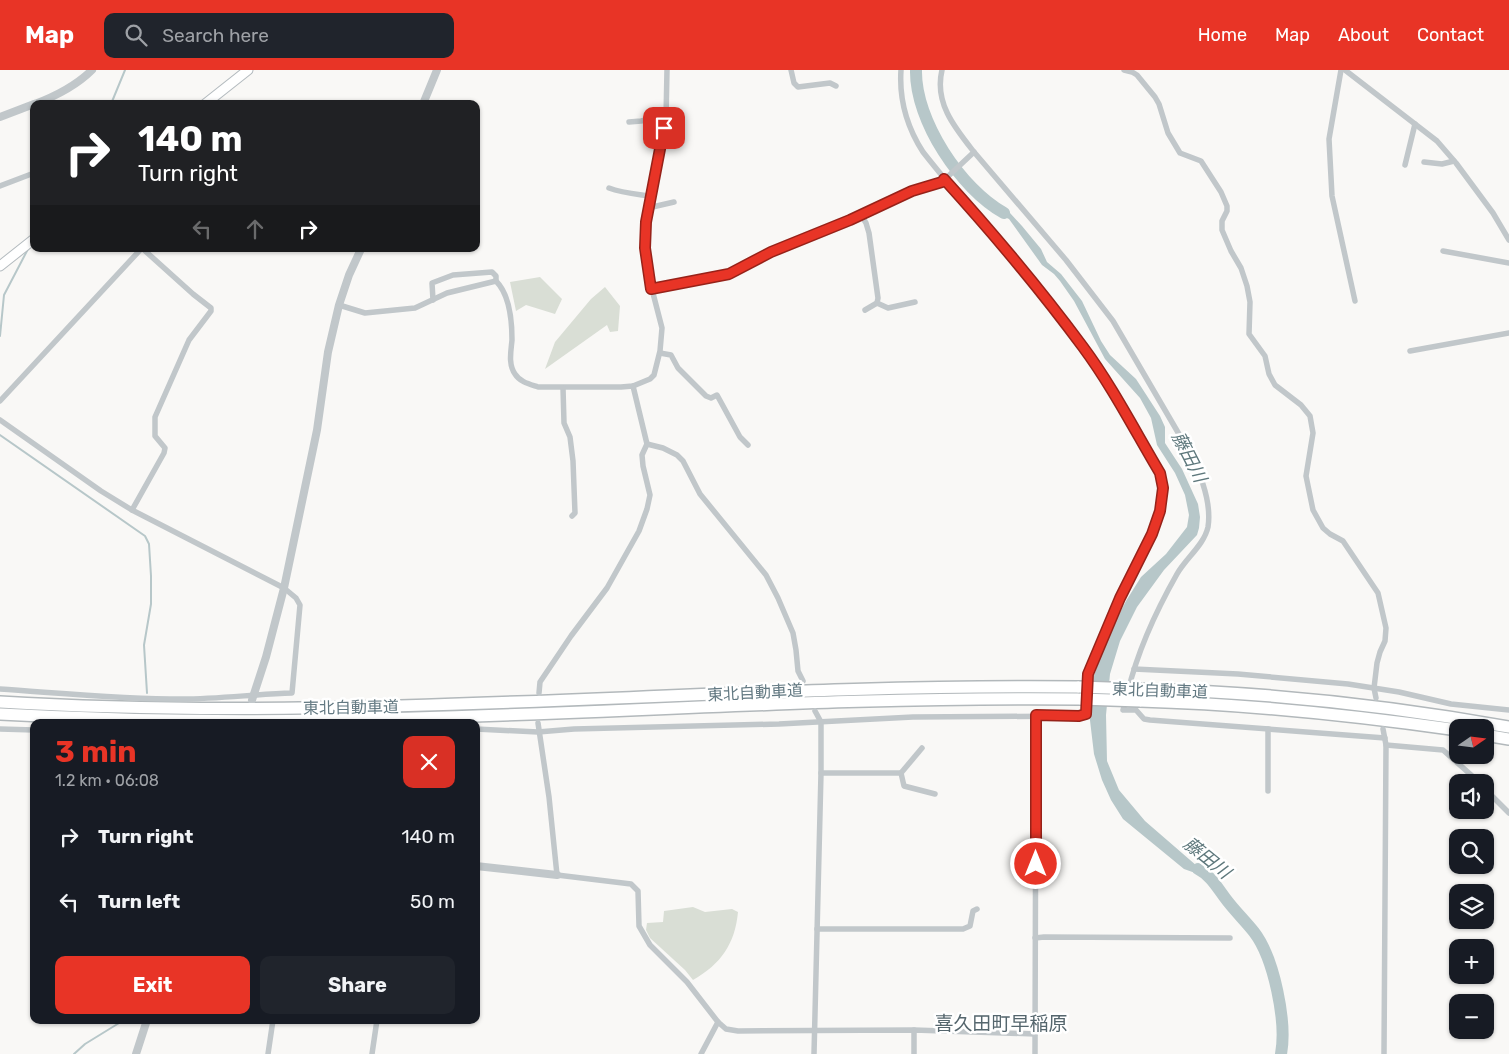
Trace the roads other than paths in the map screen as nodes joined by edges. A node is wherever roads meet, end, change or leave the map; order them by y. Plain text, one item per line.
1 (92, 70) edge
2 (248, 70) edge
3 (437, 70) edge
4 (666, 70) edge
5 (791, 70) edge
6 (901, 70) edge
7 (942, 70) edge
8 (1124, 70) edge
9 (1341, 70) edge
10 (1345, 70) edge
11 (836, 86) dead end
12 (45, 100) edge
13 (210, 100) edge
14 (425, 100) edge
15 (30, 106) edge
16 (666, 116) junction
17 (0, 117) edge
18 (629, 122) dead end
19 (1415, 124) junction
20 (972, 154) junction
21 (1454, 161) junction
22 (1424, 162) dead end
23 (1405, 165) dead end
24 (30, 175) edge
25 (945, 178) junction
26 (0, 186) edge
27 (609, 188) dead end
28 (650, 196) junction
29 (674, 202) dead end
30 (648, 208) junction
31 (861, 215) junction
32 (1509, 240) edge
33 (30, 242) edge
34 (1443, 251) dead end
35 (139, 252) edge
36 (145, 252) edge
37 (360, 252) edge
38 (1509, 263) edge
39 (0, 266) edge
40 (496, 281) junction
41 (651, 289) junction
42 (433, 300) junction
43 (1356, 301) dead end
44 (915, 302) dead end
45 (876, 304) junction
46 (339, 305) junction
47 (865, 310) dead end
48 (1509, 333) edge
49 (1410, 351) dead end
50 (660, 354) junction
51 (633, 386) junction
52 (563, 388) junction
53 (0, 401) edge
54 (0, 420) edge
55 (647, 444) junction
56 (748, 445) dead end
57 (132, 510) junction
58 (572, 516) dead end
59 (284, 588) junction
60 (1134, 669) junction
61 (803, 681) dead end
62 (1374, 688) junction
63 (0, 689) edge
64 (539, 694) dead end
65 (253, 697) junction
66 (1376, 698) dead end
67 (0, 702) edge
68 (1509, 710) edge
69 (815, 711) dead end
70 (0, 714) edge
71 (1036, 715) junction
72 (128, 719) edge
73 (358, 719) edge
74 (821, 722) junction
75 (538, 723) dead end
76 (1509, 727) edge
77 (1383, 728) dead end
78 (0, 729) edge
79 (480, 729) edge
80 (1268, 729) junction
81 (1449, 729) edge
82 (30, 730) edge
83 (538, 732) junction
84 (1494, 736) edge
85 (1385, 738) junction
86 (1509, 739) edge
87 (1386, 745) junction
88 (922, 748) dead end
89 (821, 773) junction
90 (901, 773) junction
91 (1470, 774) edge
92 (1268, 791) dead end
93 (935, 794) dead end
94 (1494, 798) edge
95 (1509, 813) edge
96 (480, 866) edge
97 (558, 875) junction
98 (977, 909) dead end
99 (817, 929) junction
100 (1035, 938) junction
101 (1230, 938) dead end
102 (718, 1022) junction
103 (146, 1024) edge
104 (273, 1024) edge
105 (376, 1024) edge
106 (814, 1030) junction
107 (914, 1030) junction
108 (1035, 1034) junction
109 (136, 1054) edge
110 (268, 1054) edge
111 (372, 1054) edge
112 (701, 1054) edge
113 (814, 1054) edge
114 (914, 1054) edge
115 (1035, 1054) edge
116 (1384, 1054) edge

1 - 12 street
2 - 13 main road
3 - 14 street
4 - 16 street
5 - 11 street
6 - 25 street
7 - 20 street
8 - 62 street
9 - 43 street
10 - 19 street
15 - 17 street
16 - 18 street
16 - 28 street
19 - 21 street
19 - 23 street
20 - 25 street
20 - 60 street
21 - 22 street
21 - 32 street
24 - 26 street
25 - 31 street
25 - 71 street
27 - 28 street
28 - 30 street
29 - 30 street
30 - 41 street
31 - 41 street
31 - 45 street
33 - 39 main road
34 - 38 street
35 - 53 street
36 - 57 street
37 - 46 street
40 - 42 street
40 - 42 street
40 - 52 street
41 - 50 street
42 - 46 street
44 - 45 street
45 - 47 street
46 - 59 street
48 - 49 street
50 - 51 street
50 - 56 street
51 - 52 street
51 - 55 street
52 - 58 street
54 - 57 street
55 - 61 street
55 - 64 street
57 - 59 street
59 - 65 street
59 - 65 street
60 - 62 street
60 - 80 street
62 - 66 street
62 - 68 street
63 - 65 street
67 - 76 highway, 東北自動車道, bridge
69 - 74 street
70 - 72 highway, 東北自動車道, bridge
71 - 74 street
71 - 100 street
73 - 81 highway, 東北自動車道, bridge
74 - 83 street
74 - 89 street
75 - 83 street
77 - 85 street
78 - 82 street
79 - 83 street
80 - 85 street
80 - 92 street
83 - 97 street
84 - 86 highway
85 - 87 street
87 - 91 street
87 - 116 street
88 - 90 street
89 - 90 street
89 - 99 street
90 - 93 street
94 - 95 street
96 - 97 street
97 - 102 street
98 - 99 street
99 - 106 street
100 - 101 street
100 - 108 street
102 - 106 street
102 - 112 street
103 - 109 street
104 - 110 street
105 - 111 street
106 - 107 street
106 - 113 street
107 - 108 street
107 - 114 street
108 - 115 street

